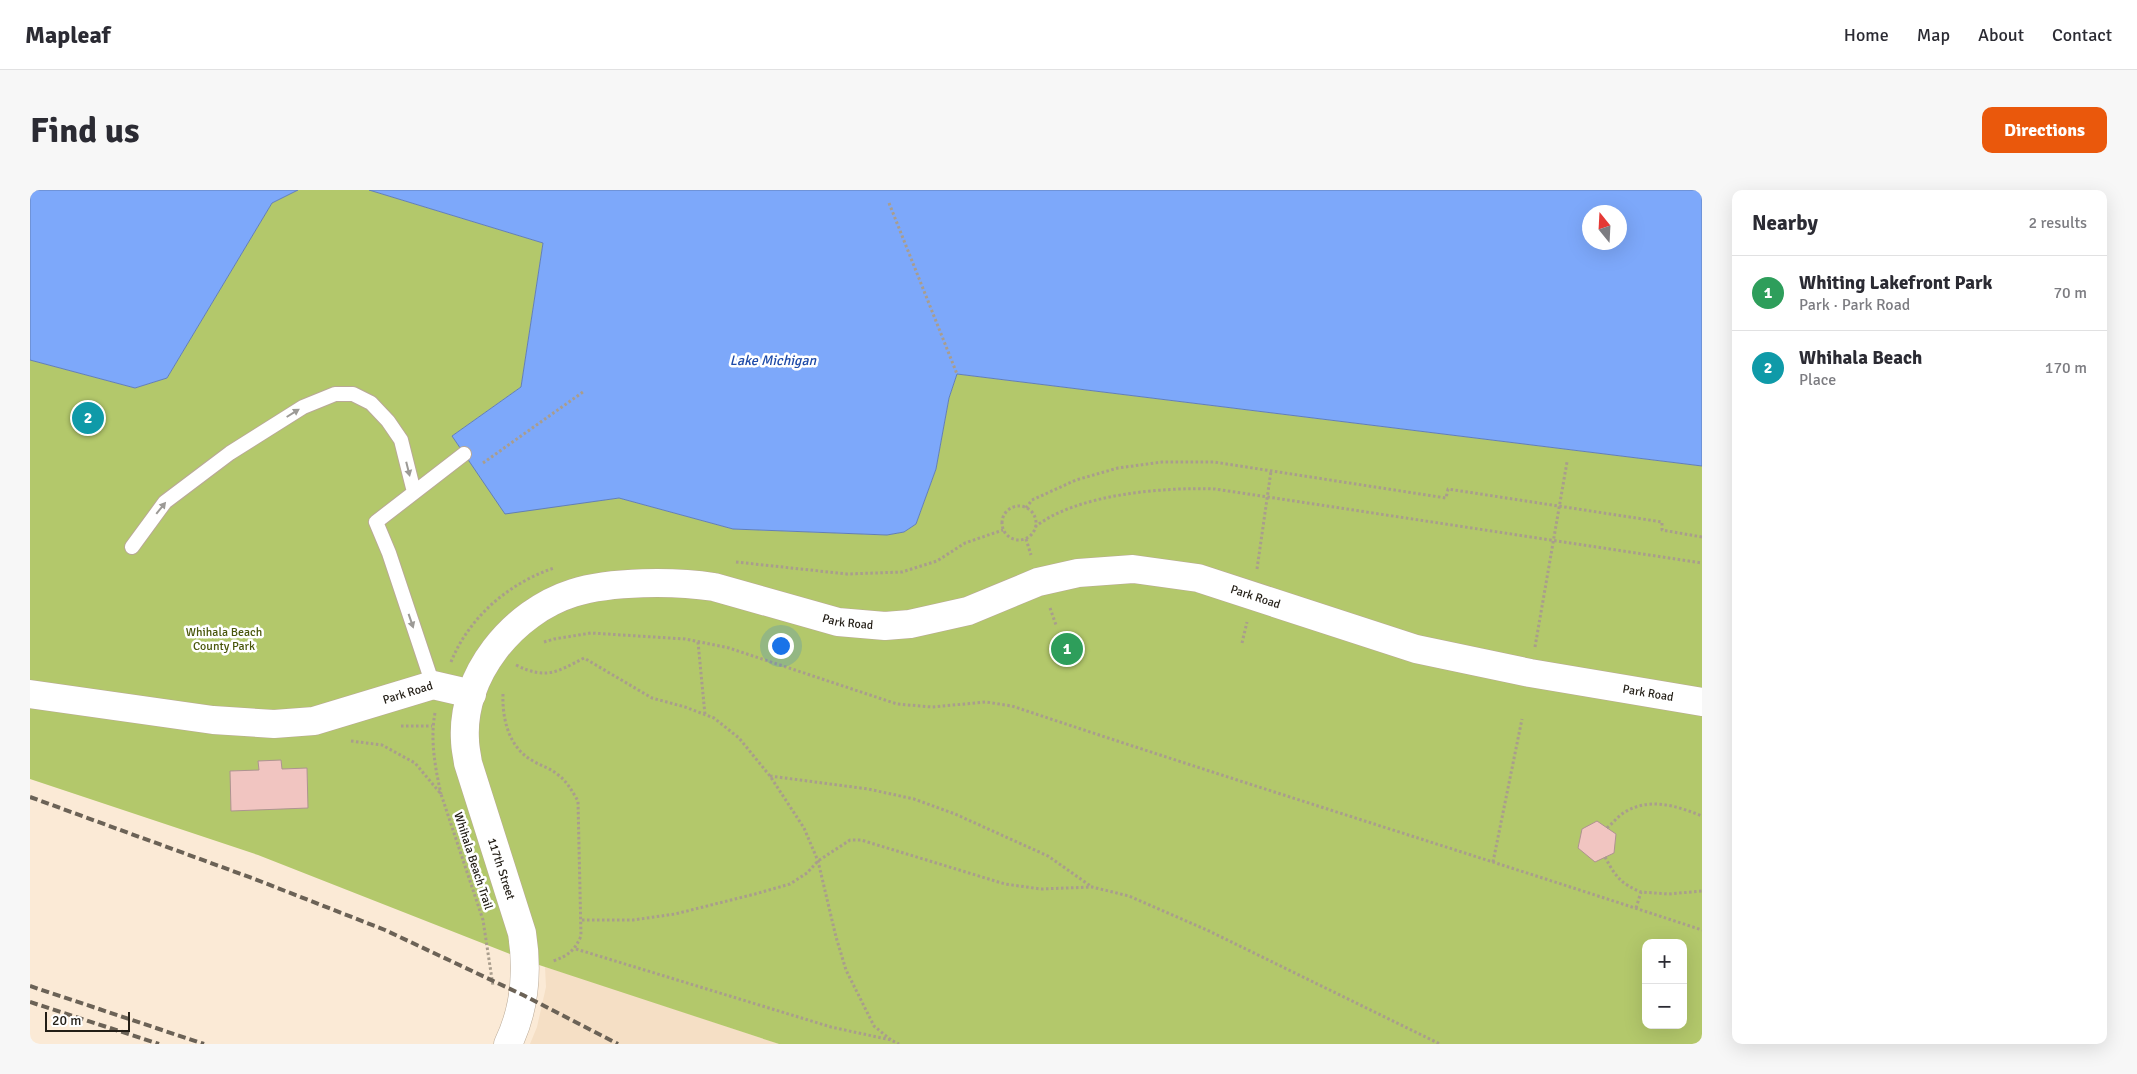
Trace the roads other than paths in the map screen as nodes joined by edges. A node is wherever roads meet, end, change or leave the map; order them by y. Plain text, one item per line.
1 (464, 454) dead end
2 (414, 492) junction
3 (132, 547) dead end
4 (433, 685) junction
5 (30, 694) edge
6 (472, 694) junction
7 (1702, 702) edge
8 (508, 1044) edge

1 - 2 lane
3 -> 2 lane
2 -> 4 lane
4 - 5 street, Park Road
4 - 6 street, Park Road
6 - 7 street, Park Road
6 - 8 street, 117th Street

